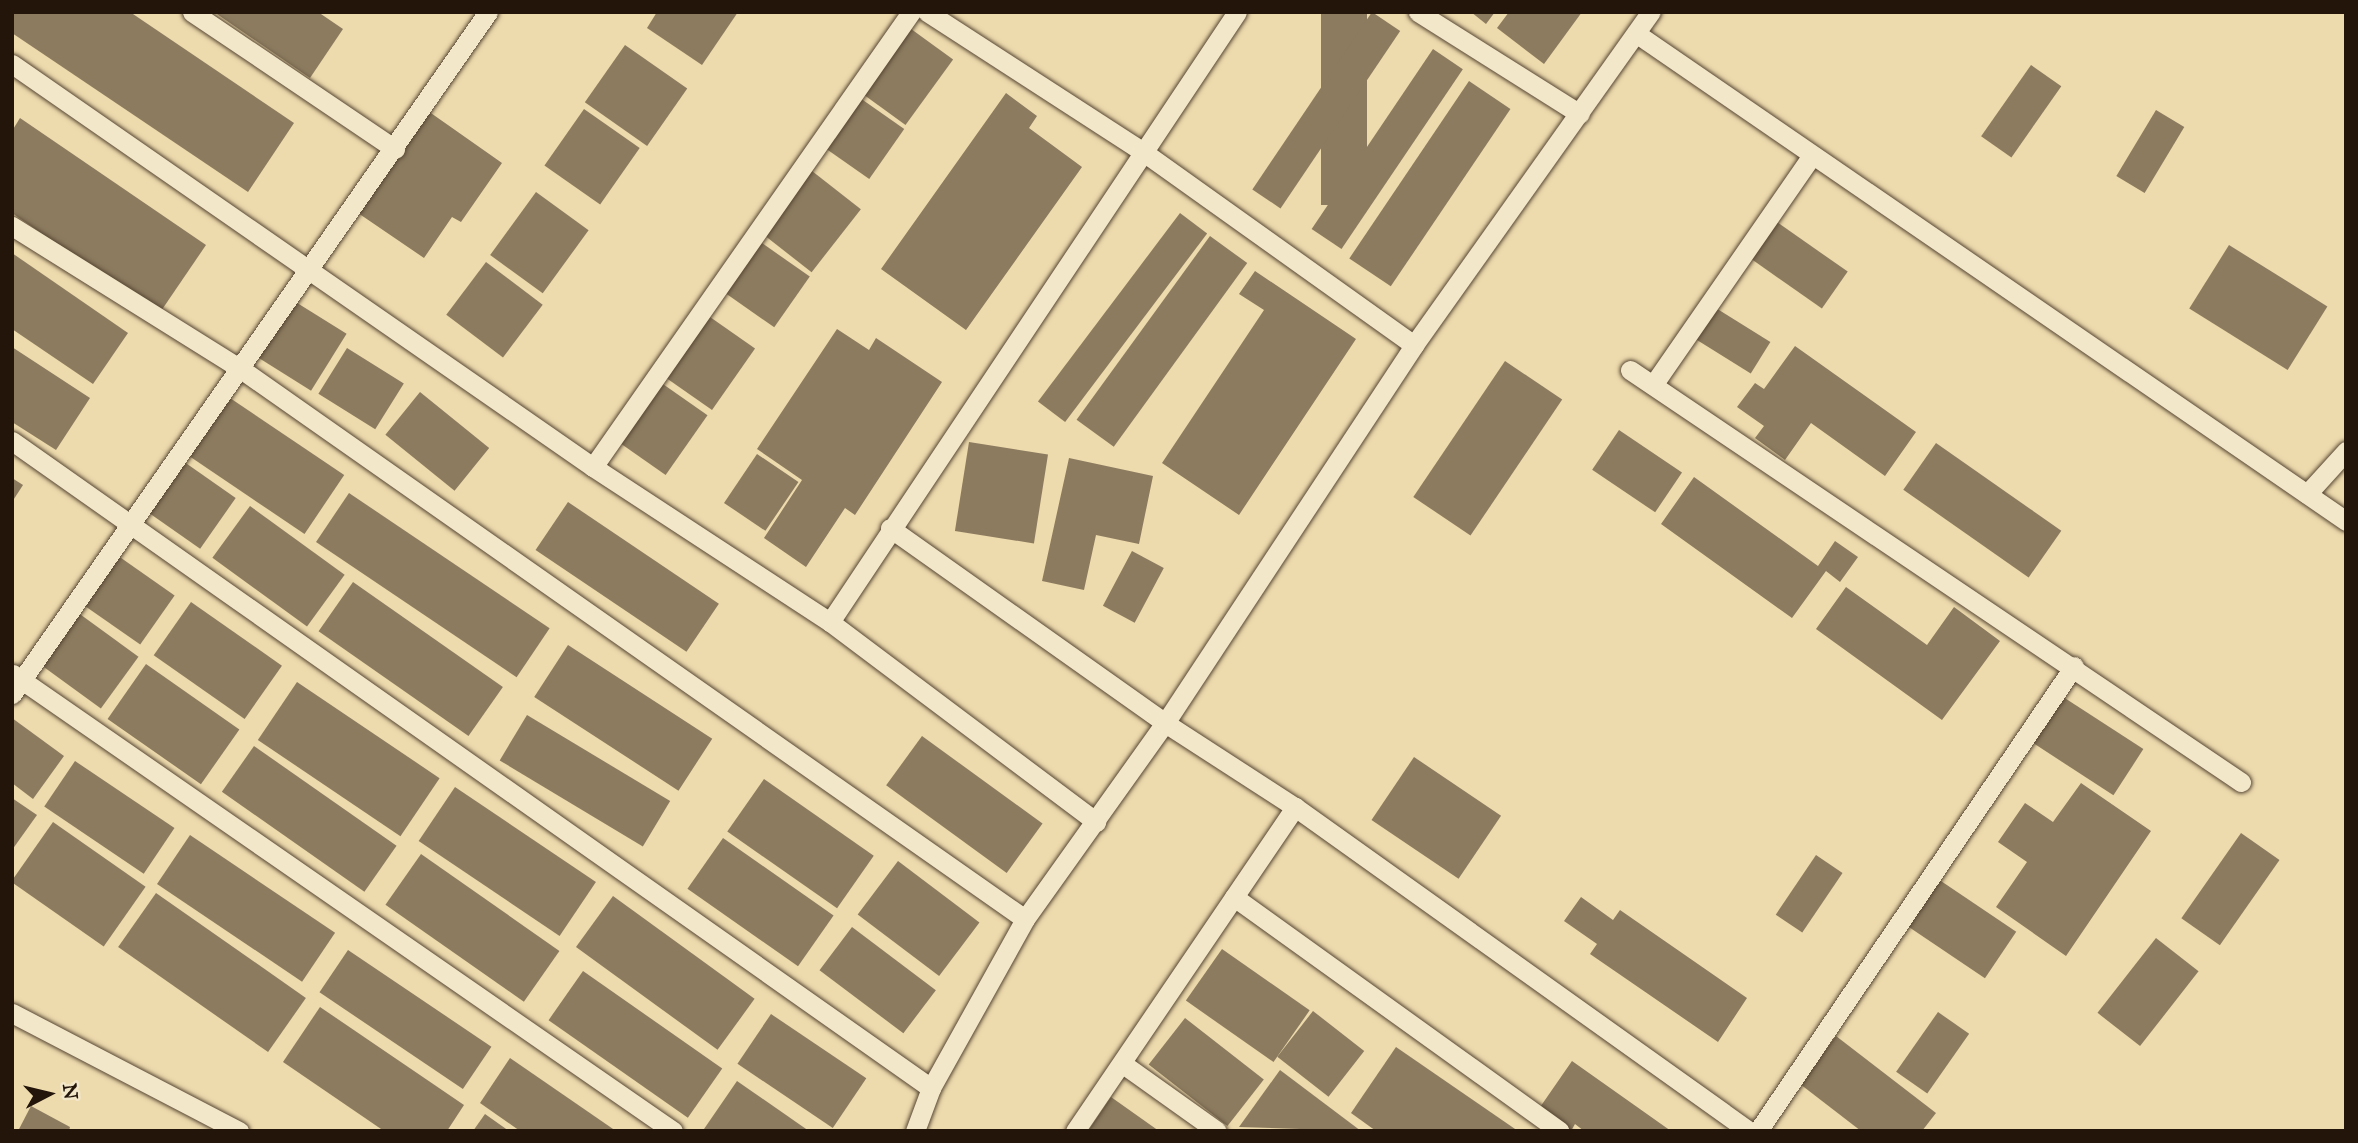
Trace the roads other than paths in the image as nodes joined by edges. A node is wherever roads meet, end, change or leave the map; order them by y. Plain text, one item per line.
1 (192, 12) edge
2 (488, 12) edge
3 (911, 12) edge
4 (927, 12) edge
5 (1237, 12) edge
6 (1418, 12) edge
7 (1651, 12) edge
8 (1637, 34) junction
9 (12, 64) edge
10 (1580, 114) junction
11 (395, 149) junction
12 (1142, 151) junction
13 (1811, 157) junction
14 (12, 226) edge
15 (310, 272) junction
16 (1414, 345) junction
17 (238, 367) junction
18 (1630, 370) dead end
19 (1653, 385) junction
20 (12, 441) edge
21 (2346, 451) edge
22 (593, 467) junction
23 (2307, 494) junction
24 (2346, 521) edge
25 (130, 522) junction
26 (890, 528) junction
27 (830, 622) junction
28 (2074, 666) junction
29 (15, 682) edge
30 (1165, 723) junction
31 (2242, 782) dead end
32 (1295, 807) junction
33 (1096, 822) junction
34 (1234, 897) junction
35 (1025, 919) junction
36 (12, 1013) edge
37 (1123, 1064) junction
38 (931, 1088) junction
39 (239, 1131) edge
40 (673, 1131) edge
41 (915, 1131) edge
42 (1075, 1131) edge
43 (1217, 1131) edge
44 (1560, 1131) edge
45 (1749, 1131) edge
46 (1758, 1131) edge

1 - 11 lane
2 - 11 lane
3 - 22 lane
4 - 12 lane
5 - 12 lane
6 - 10 lane
7 - 8 lane
8 - 10 lane
8 - 13 lane
9 - 15 lane
10 - 16 lane
11 - 15 lane
12 - 16 lane
12 - 26 lane
13 - 19 lane
13 - 23 lane
14 - 17 lane
15 - 17 lane
15 - 22 lane
16 - 30 lane
17 - 25 lane
17 - 35 lane
18 - 19 lane
19 - 28 lane
20 - 25 lane
21 - 23 lane
22 - 27 lane
23 - 24 lane
25 - 29 lane
25 - 38 lane
26 - 27 lane
26 - 30 lane
27 - 33 lane
28 - 31 lane
28 - 46 lane
29 - 40 lane
30 - 32 lane
30 - 33 lane
32 - 34 lane
32 - 45 lane
33 - 35 lane
34 - 37 lane
34 - 44 lane
35 - 38 lane
36 - 39 lane
37 - 42 lane
37 - 43 lane
38 - 41 lane

